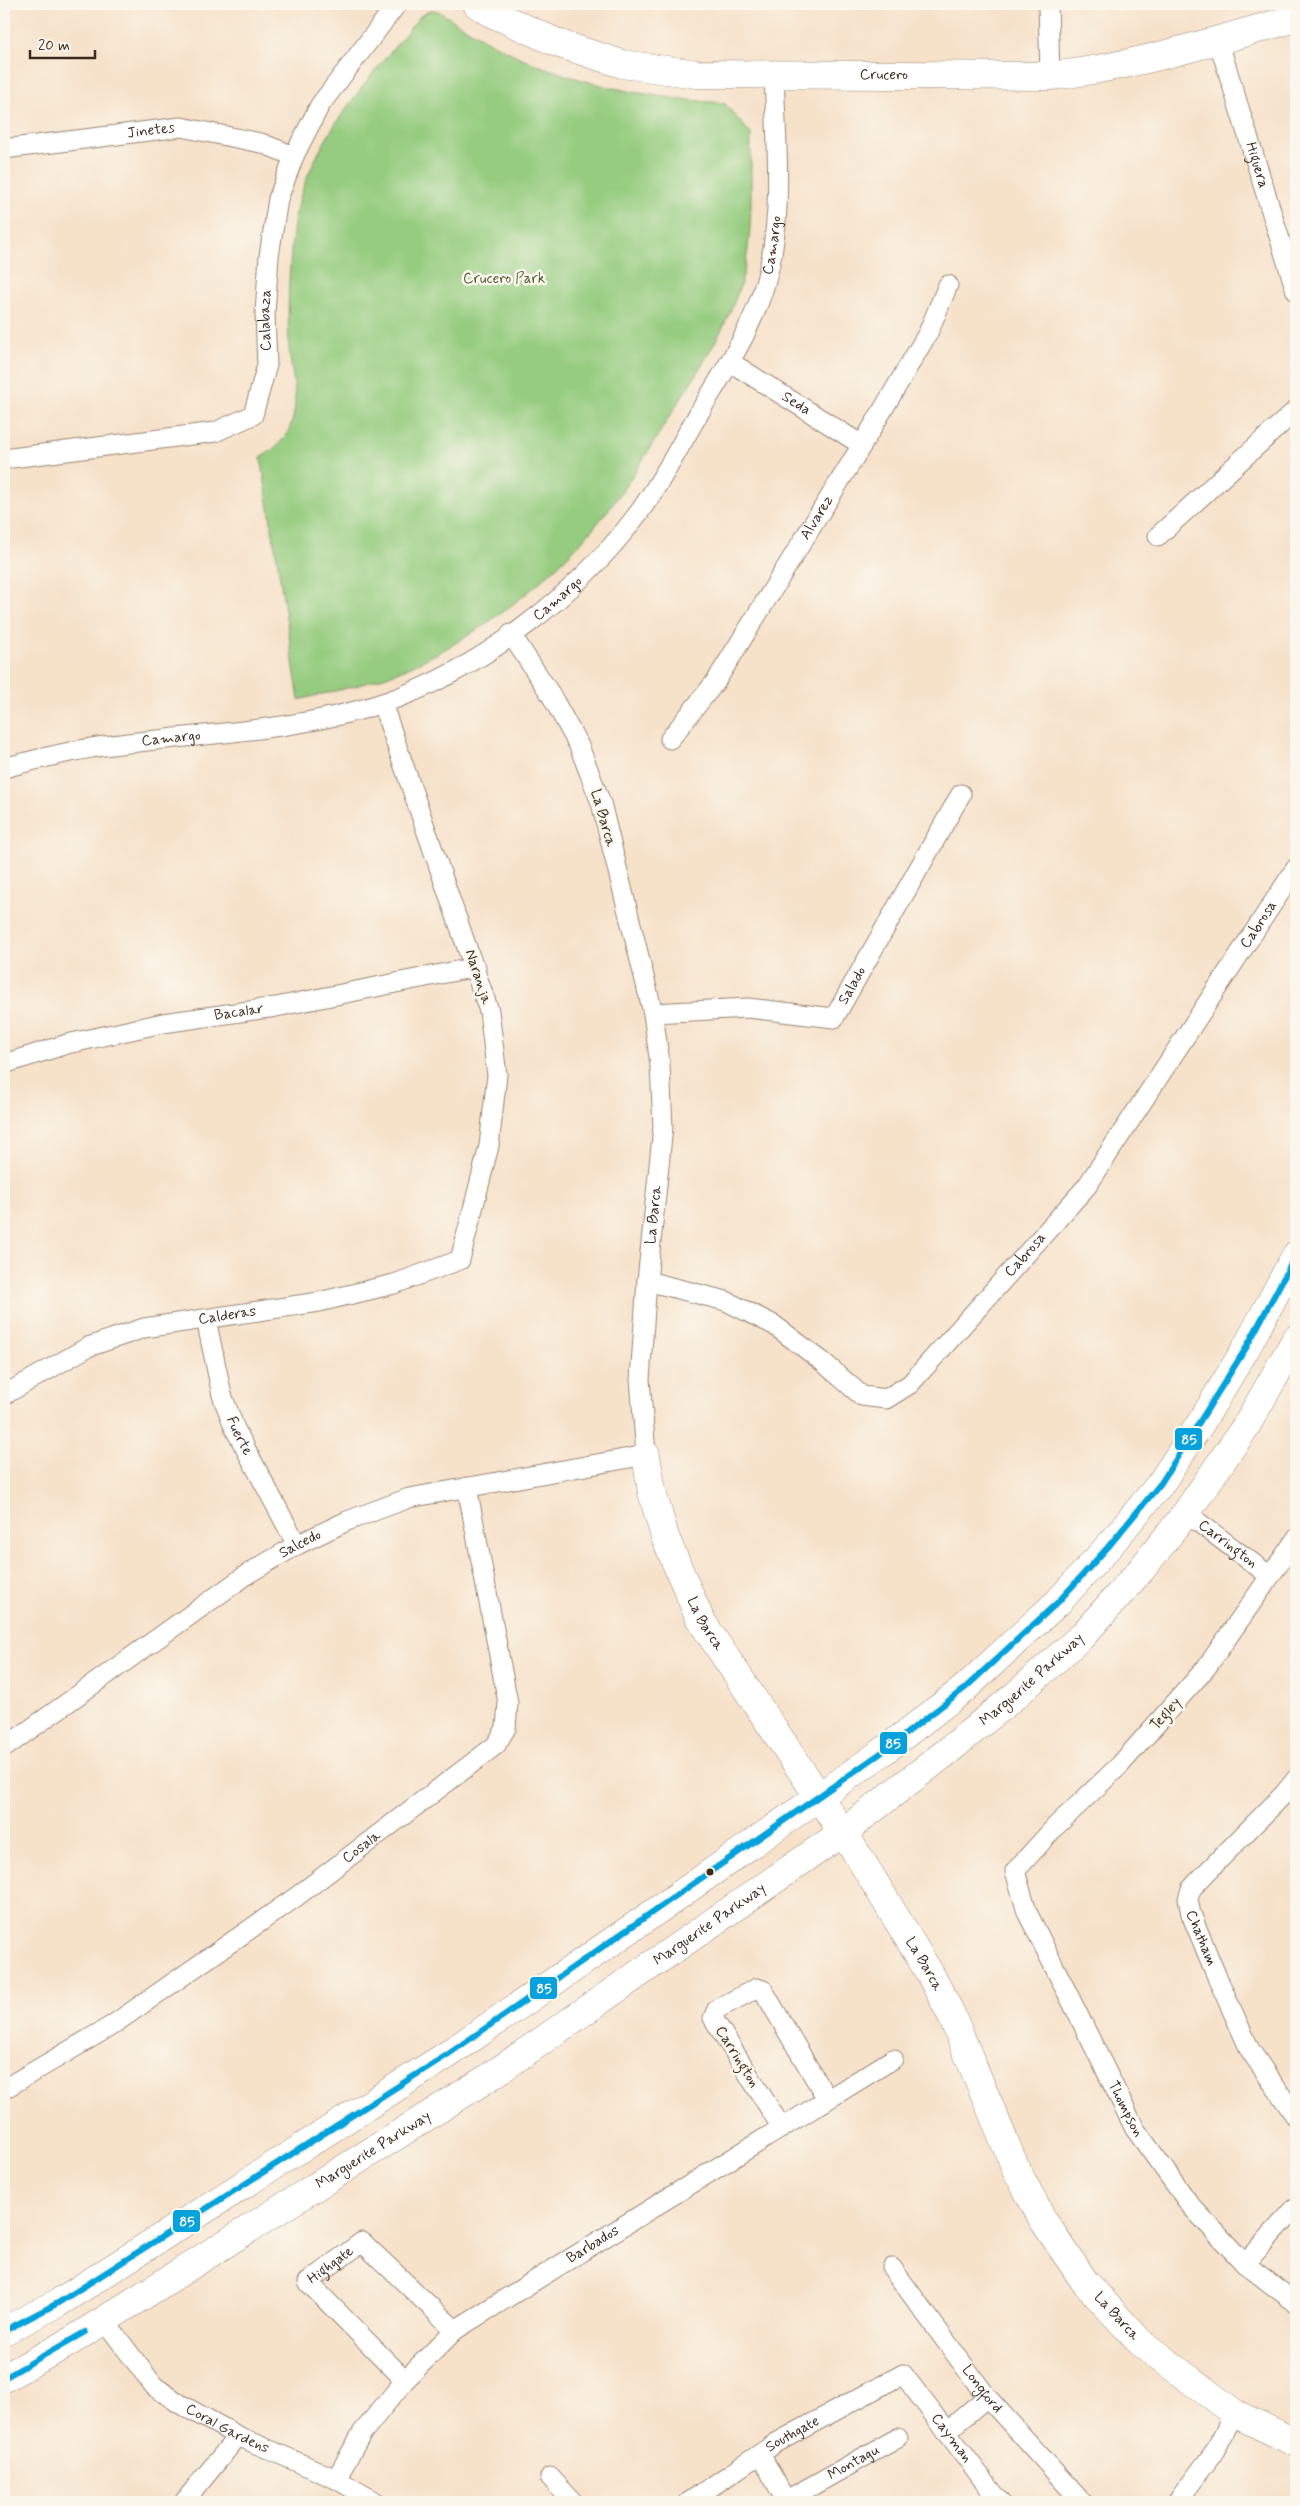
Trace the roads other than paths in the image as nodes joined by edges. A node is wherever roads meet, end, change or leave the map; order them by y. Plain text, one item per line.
1 (397, 4) edge
2 (477, 4) edge
3 (1048, 4) edge
4 (1296, 18) edge
5 (1218, 40) junction
6 (774, 75) junction
7 (1050, 76) junction
8 (4, 149) edge
9 (294, 156) junction
10 (948, 285) dead end
11 (1296, 291) edge
12 (730, 362) junction
13 (1296, 410) edge
14 (862, 445) junction
15 (4, 459) edge
16 (1158, 536) dead end
17 (511, 634) junction
18 (382, 703) junction
19 (670, 739) dead end
20 (4, 768) edge
21 (961, 794) dead end
22 (1296, 868) edge
23 (476, 967) junction
24 (653, 1014) junction
25 (4, 1064) edge
26 (1296, 1255) edge
27 (460, 1260) joint
28 (647, 1281) junction
29 (206, 1320) junction
30 (1296, 1339) edge
31 (4, 1395) edge
32 (646, 1456) junction
33 (467, 1486) junction
34 (1186, 1513) junction
35 (1296, 1539) edge
36 (296, 1545) junction
37 (1270, 1576) junction
38 (4, 1748) edge
39 (1296, 1778) edge
40 (818, 1796) junction
41 (842, 1833) junction
42 (1015, 1871) joint
43 (893, 2059) dead end
44 (4, 2090) edge
45 (827, 2099) junction
46 (1296, 2117) edge
47 (782, 2128) junction
48 (1296, 2207) edge
49 (1244, 2264) junction
50 (892, 2268) dead end
51 (1296, 2303) edge
52 (104, 2320) junction
53 (455, 2330) junction
54 (4, 2331) edge
55 (903, 2374) joint
56 (4, 2378) edge
57 (405, 2380) junction
58 (987, 2398) junction
59 (1234, 2413) junction
60 (946, 2432) junction
61 (238, 2436) junction
62 (898, 2438) dead end
63 (1296, 2443) edge
64 (760, 2454) junction
65 (550, 2477) dead end
66 (336, 2479) junction
67 (184, 2502) edge
68 (376, 2502) edge
69 (574, 2502) edge
70 (688, 2502) edge
71 (785, 2502) edge
72 (1000, 2502) edge
73 (1082, 2502) edge
74 (1177, 2502) edge

1 - 9 street, Calabaza
2 - 6 main road, Crucero
3 - 7 street
4 - 5 main road, Crucero
5 - 7 main road, Crucero
5 - 11 street, Higuera
6 - 7 main road, Crucero
6 - 12 street, Camargo
8 - 9 street, Jinetes
9 - 15 street, Calabaza
10 - 14 street, Alvarez
12 - 14 street, Seda
12 - 17 street, Camargo
13 - 16 street
14 - 19 street, Alvarez
17 - 18 street, Camargo
17 - 24 street, La Barca
18 - 20 street, Camargo
18 - 23 street, Naranja
21 - 24 street, Salado
22 - 28 street, Cabrosa
23 - 25 street, Bacalar
23 - 27 street, Naranja
24 - 28 street, La Barca
26 - 40 main road
27 - 29 street, Calderas
28 - 32 street, La Barca
29 - 31 street, Calderas
29 - 36 street, Fuerte
30 - 34 main road, Marguerite Parkway
32 - 33 street, Salcedo
32 - 40 main road, La Barca
33 - 36 street, Salcedo
33 - 44 street, Cosala
34 - 37 street, Carrington
34 - 41 main road, Marguerite Parkway
35 - 37 street, Tegley
36 - 38 street, Salcedo
37 - 42 street, Tegley
39 - 46 street, Chatham
40 - 41 main road, La Barca
40 - 54 main road
41 - 52 main road, Marguerite Parkway
41 - 59 main road, La Barca
42 - 49 street, Thompson
43 - 45 street, Barbados
45 - 47 street, Barbados
45 - 47 street, Carrington
47 - 53 street, Barbados
48 - 49 street
49 - 51 street, Thompson
50 - 58 street, Longford
52 - 56 main road, Marguerite Parkway
52 - 61 street, Coral Gardens
53 - 57 street, Barbados
53 - 57 street, Highgate
55 - 60 street, Cayman
55 - 64 street, Southgate
57 - 66 street, Barbados
58 - 60 street
58 - 73 street, Longford
59 - 63 main road, La Barca
59 - 74 street
60 - 72 street, Cayman
61 - 66 street, Coral Gardens
61 - 67 street
62 - 71 street, Montagu
64 - 70 street, Southgate
64 - 71 street
65 - 69 street
66 - 68 street, Coral Gardens

